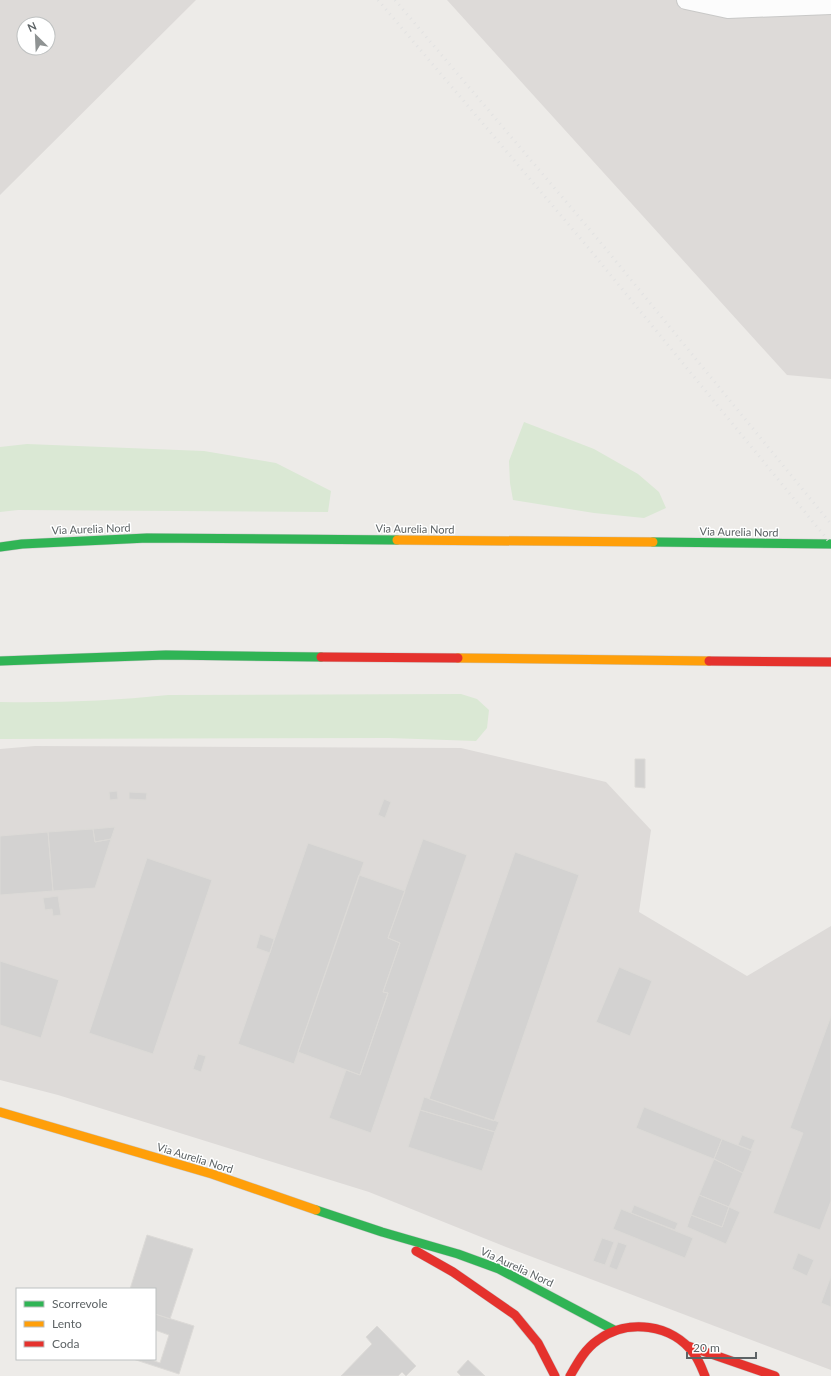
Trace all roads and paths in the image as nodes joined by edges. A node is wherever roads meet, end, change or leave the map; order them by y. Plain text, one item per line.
1 (686, 0) edge
2 (831, 5) edge
3 (831, 544) edge
4 (0, 547) edge
5 (0, 661) edge
6 (831, 662) edge
7 (0, 1112) edge
8 (382, 1232) junction
9 (614, 1330) junction
10 (688, 1346) junction
11 (555, 1376) edge
12 (570, 1376) edge
13 (705, 1376) edge
14 (775, 1376) edge

1 - 2 street
3 - 4 main road, Via Aurelia Nord
5 - 6 main road
7 - 8 main road, Via Aurelia Nord
8 - 9 main road, Via Aurelia Nord
8 - 11 main road, Via Aurelia Nord
9 - 10 main road
9 - 12 main road
10 - 13 main road
10 - 14 main road

